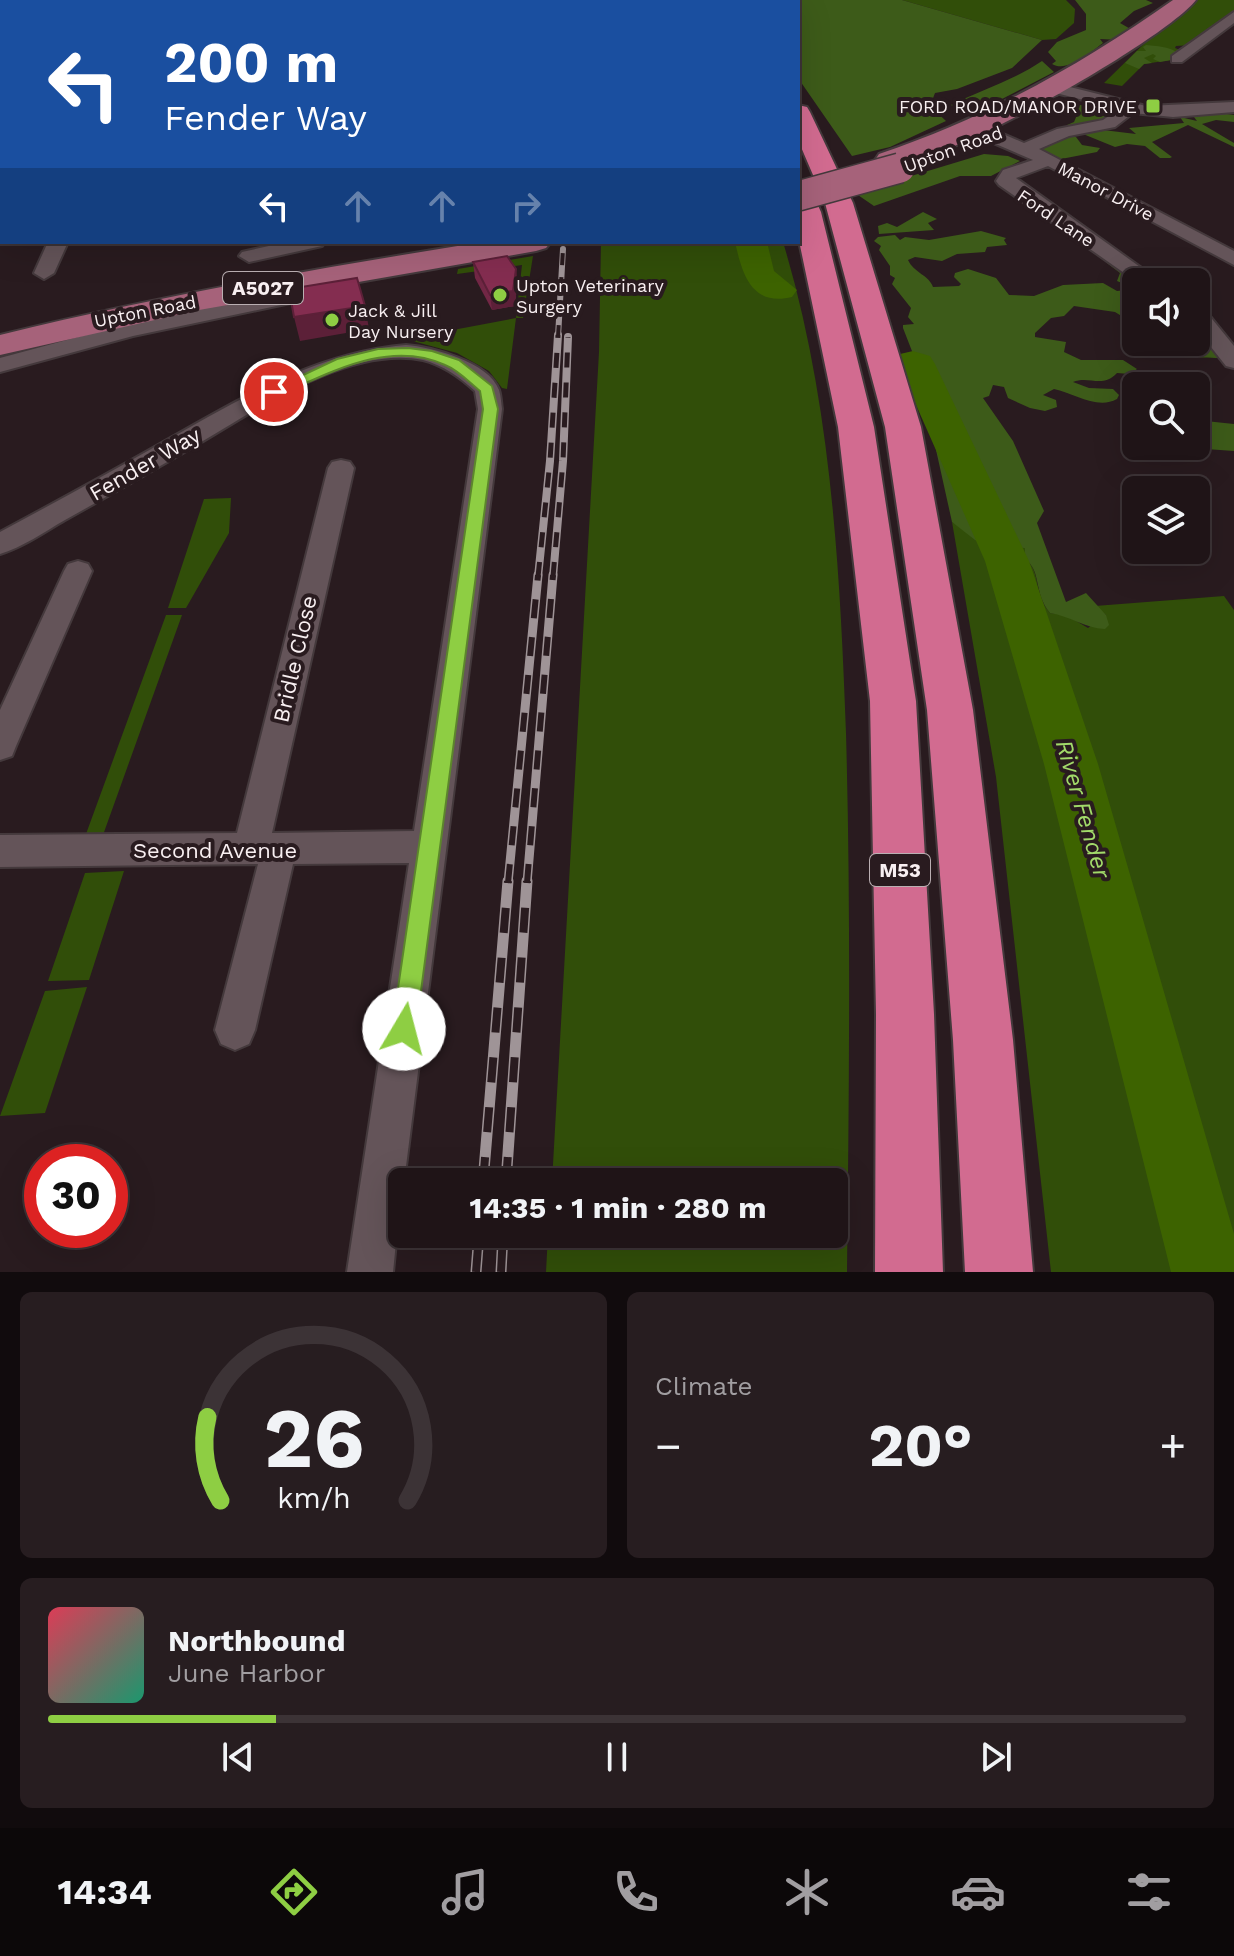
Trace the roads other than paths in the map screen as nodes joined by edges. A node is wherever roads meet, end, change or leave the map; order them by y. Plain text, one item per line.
1 (1186, 0) edge
2 (1233, 18) edge
3 (1177, 59) dead end
4 (1064, 91) junction
5 (1234, 107) edge
6 (1128, 108) junction
7 (800, 116) edge
8 (985, 132) junction
9 (1026, 149) junction
10 (1049, 160) junction
11 (800, 190) edge
12 (800, 196) edge
13 (57, 244) edge
14 (313, 244) edge
15 (500, 244) edge
16 (445, 247) edge
17 (1234, 259) edge
18 (1131, 268) edge
19 (44, 273) dead end
20 (267, 281) edge
21 (1210, 331) edge
22 (0, 345) edge
23 (1234, 361) edge
24 (0, 365) edge
25 (341, 468) dead end
26 (0, 544) edge
27 (78, 571) dead end
28 (0, 746) edge
29 (430, 847) junction
30 (264, 850) junction
31 (0, 851) edge
32 (235, 1030) dead end
33 (370, 1272) edge
34 (909, 1272) edge
35 (999, 1272) edge

1 - 4 main road, Upton Road
2 - 3 street
4 - 6 street
4 - 8 main road, Upton Road
5 - 6 street
6 - 9 street
7 - 35 highway
8 - 9 street, Manor Drive
8 - 11 main road, Upton Road, bridge
9 - 10 street, Manor Drive
10 - 17 street, Manor Drive
10 - 18 street, Ford Lane
12 - 34 highway, M53
13 - 19 street
14 - 20 street
15 - 16 main road, Upton Road / A5027
16 - 20 main road, Upton Road / A5027
20 - 22 main road, Upton Road / A5027
20 - 24 street
21 - 23 street
25 - 30 street, Bridle Close
26 - 29 street, Fender Way
27 - 28 street
29 - 30 street, Second Avenue
29 - 33 street, Fender Way
30 - 31 street, Second Avenue
30 - 32 street, Bridle Close

